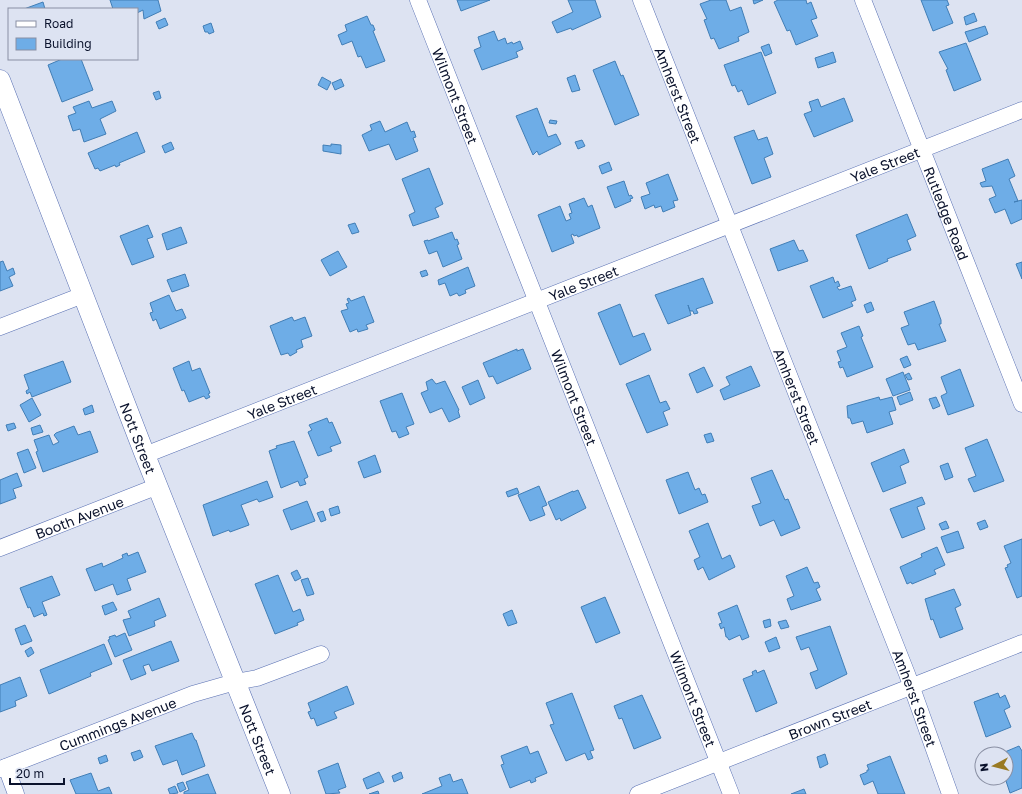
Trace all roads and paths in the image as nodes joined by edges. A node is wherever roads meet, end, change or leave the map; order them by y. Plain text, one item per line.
1 (418, 0) edge
2 (641, 0) edge
3 (863, 0) edge
4 (0, 80) edge
5 (1022, 110) edge
6 (922, 150) junction
7 (730, 225) junction
8 (83, 295) junction
9 (537, 301) junction
10 (0, 327) edge
11 (1022, 404) edge
12 (145, 455) junction
13 (158, 486) junction
14 (0, 548) edge
15 (1022, 643) edge
16 (320, 654) dead end
17 (235, 682) junction
18 (912, 687) junction
19 (719, 762) junction
20 (3, 768) edge
21 (16, 794) edge
22 (280, 794) edge
23 (638, 794) edge
24 (731, 794) edge
25 (950, 794) edge

1 - 9 street, Wilmont Street
2 - 7 street, Amherst Street
3 - 6 street, Rutledge Road
4 - 8 street, Nott Street
5 - 6 street, Yale Street
6 - 7 street, Yale Street
6 - 11 street, Rutledge Road
7 - 9 street, Yale Street
7 - 18 street, Amherst Street
8 - 10 street
8 - 12 street, Nott Street
9 - 12 street, Yale Street
9 - 19 street, Wilmont Street
12 - 13 street, Nott Street
13 - 14 street, Booth Avenue
13 - 17 street, Nott Street
15 - 18 street, Brown Street
16 - 17 street, Cummings Avenue
17 - 20 street, Cummings Avenue
17 - 22 street, Nott Street
18 - 19 street, Brown Street
18 - 25 street, Amherst Street
19 - 23 street, Brown Street
19 - 24 street, Wilmont Street
20 - 21 street

